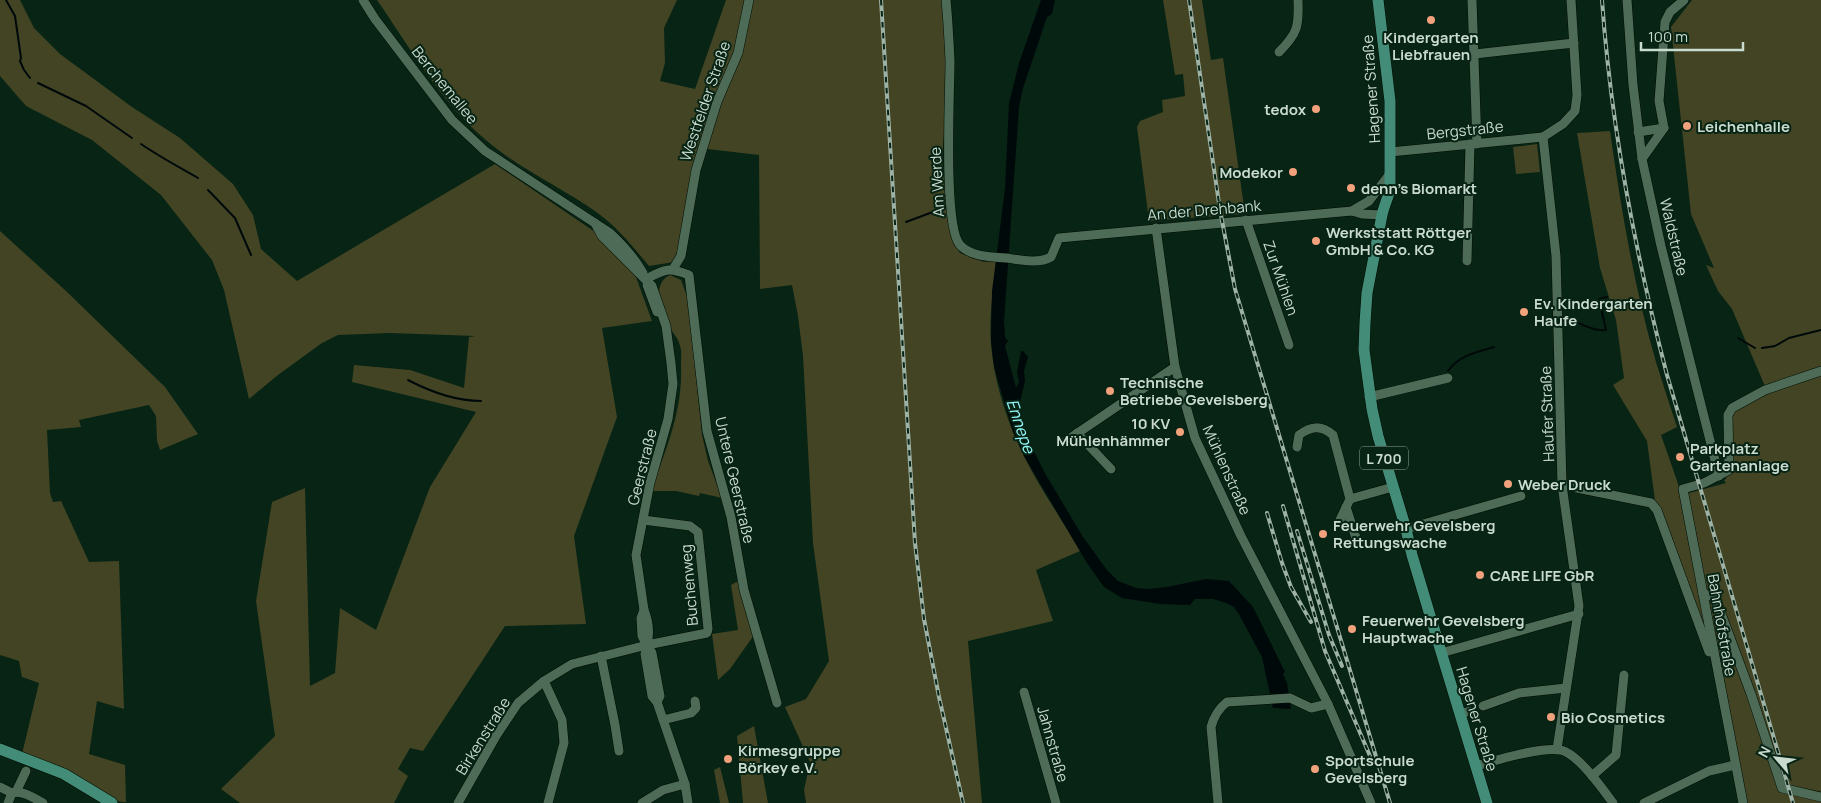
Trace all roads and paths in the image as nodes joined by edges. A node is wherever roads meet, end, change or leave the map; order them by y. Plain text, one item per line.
1 (362, 0) edge
2 (749, 0) edge
3 (946, 0) edge
4 (1298, 0) edge
5 (1378, 0) edge
6 (1472, 0) edge
7 (1571, 0) edge
8 (1628, 0) edge
9 (1684, 0) edge
10 (1574, 42) junction
11 (1279, 52) dead end
12 (1475, 54) junction
13 (1664, 128) junction
14 (1638, 132) junction
15 (1543, 137) junction
16 (1473, 144) junction
17 (1390, 152) junction
18 (1642, 159) junction
19 (1389, 175) junction
20 (1364, 206) junction
21 (1383, 210) junction
22 (1352, 211) junction
23 (1246, 220) junction
24 (1156, 228) junction
25 (1059, 238) joint
26 (1466, 261) dead end
27 (672, 269) junction
28 (646, 279) junction
29 (1289, 345) dead end
30 (1175, 368) junction
31 (1821, 372) edge
32 (1448, 378) dead end
33 (1369, 397) junction
34 (1077, 434) junction
35 (1063, 443) dead end
36 (1297, 447) dead end
37 (1111, 469) dead end
38 (1719, 476) junction
39 (1562, 485) junction
40 (1393, 487) junction
41 (1521, 496) dead end
42 (1348, 503) junction
43 (643, 520) junction
44 (1340, 520) dead end
45 (1406, 529) junction
46 (1356, 538) dead end
47 (1703, 594) junction
48 (1579, 614) junction
49 (647, 645) junction
50 (1441, 652) junction
51 (601, 656) junction
52 (1624, 676) dead end
53 (1718, 676) junction
54 (544, 681) junction
55 (1566, 688) junction
56 (1024, 692) dead end
57 (695, 701) dead end
58 (777, 703) dead end
59 (1328, 704) junction
60 (1483, 706) dead end
61 (663, 720) junction
62 (0, 749) edge
63 (1557, 749) junction
64 (619, 751) dead end
65 (1735, 765) junction
66 (1476, 766) junction
67 (26, 771) dead end
68 (1592, 776) junction
69 (685, 784) junction
70 (0, 787) edge
71 (14, 792) junction
72 (1821, 797) edge
73 (8, 803) edge
74 (43, 803) edge
75 (112, 803) edge
76 (458, 803) edge
77 (548, 803) edge
78 (642, 803) edge
79 (688, 803) edge
80 (1056, 803) edge
81 (1218, 803) edge
82 (1371, 803) edge
83 (1487, 803) edge
84 (1613, 803) edge
85 (1644, 803) edge
86 (1743, 803) edge

1 - 28 street, Berchemallee
2 - 27 street, Westfelder Straße
3 - 25 street, Am Werde
4 - 11 street
5 - 17 main road, Hagener Straße / L 700
6 - 12 street
7 - 10 street
8 - 14 street, Waldstraße
9 - 13 street
10 - 12 street
10 - 15 street
12 - 16 street
13 - 14 street
13 - 18 street
14 - 18 street, Waldstraße
15 - 16 street, Bergstraße
15 - 39 street, Haufer Straße
16 - 17 street, Bergstraße
16 - 26 street
17 - 19 main road, Hagener Straße / L 700
18 - 38 street, Waldstraße
19 - 20 street, An der Drehbank
19 - 21 main road, Hagener Straße / L 700
20 - 21 street, An der Drehbank
20 - 22 street, An der Drehbank
21 - 22 street, An der Drehbank
21 - 33 main road, Hagener Straße / L 700
22 - 23 street, An der Drehbank
23 - 24 street, An der Drehbank
23 - 29 street, Zur Mühlen
24 - 25 street, An der Drehbank
24 - 30 street, Mühlenstraße
27 - 28 street
27 - 58 street, Untere Geerstraße
28 - 43 street, Geerstraße
30 - 34 street
30 - 59 street, Mühlenstraße
31 - 38 street
32 - 33 street
33 - 40 main road, Hagener Straße / L 700
34 - 35 street
34 - 37 street
36 - 42 street
38 - 47 street, Bahnhofstraße
39 - 48 street, Haufer Straße
39 - 53 street
40 - 42 street
40 - 45 main road, Hagener Straße / L 700
41 - 45 street
42 - 44 street
42 - 46 street
43 - 49 street, Geerstraße
43 - 49 street, Buchenweg
45 - 50 main road, Hagener Straße / L 700
47 - 53 street, Bahnhofstraße
47 - 72 street
48 - 50 street
48 - 55 street, Haufer Straße
49 - 51 street, Birkenstraße
49 - 61 street, Geerstraße
50 - 66 main road, Hagener Straße / L 700
51 - 54 street, Birkenstraße
51 - 64 street
52 - 68 street
53 - 65 street, Bahnhofstraße
54 - 76 street, Birkenstraße
54 - 77 street
55 - 60 street
55 - 63 street, Haufer Straße
56 - 80 street, Jahnstraße
57 - 61 street
59 - 81 street
59 - 82 street, Mühlenstraße
61 - 69 street, Geerstraße
62 - 75 main road
63 - 66 street
63 - 68 street
65 - 85 street
65 - 86 street, Bahnhofstraße
66 - 83 main road, Hagener Straße / L 700
67 - 71 street
68 - 84 street
69 - 78 street
69 - 79 street, Geerstraße
70 - 71 street
71 - 73 street
71 - 74 street

